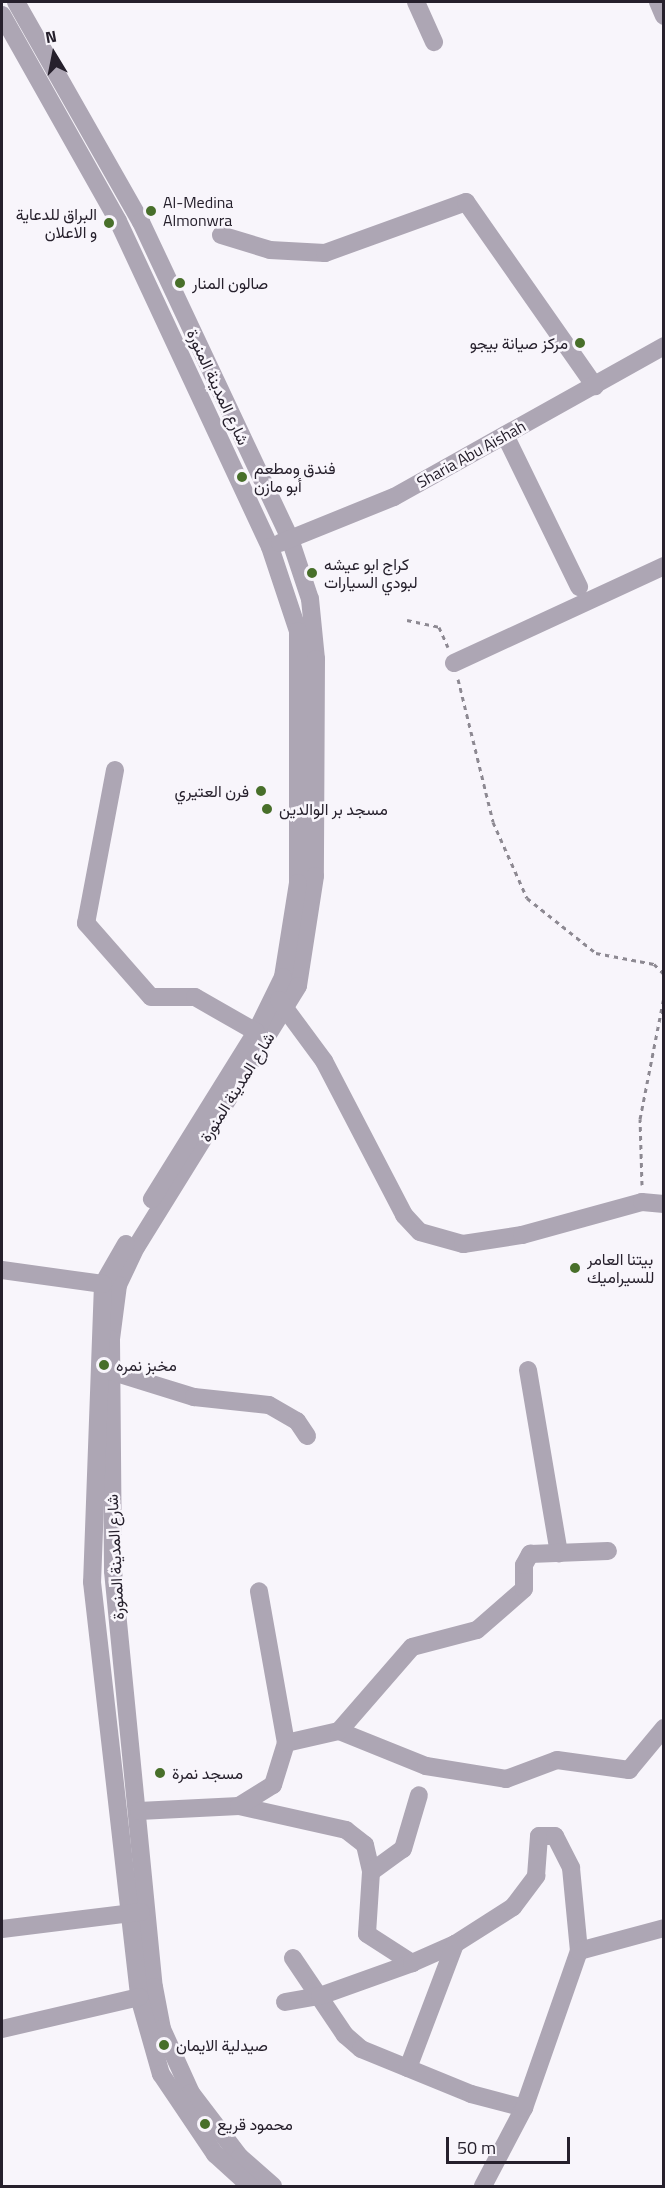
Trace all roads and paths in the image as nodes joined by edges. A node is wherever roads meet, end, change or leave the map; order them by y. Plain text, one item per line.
1 (16, 2) edge
2 (416, 2) edge
3 (658, 2) edge
4 (2, 15) edge
5 (663, 16) edge
6 (434, 42) dead end
7 (221, 235) dead end
8 (663, 346) edge
9 (595, 386) junction
10 (505, 435) junction
11 (290, 539) junction
12 (270, 547) junction
13 (663, 566) edge
14 (579, 587) dead end
15 (407, 620) dead end
16 (454, 663) junction
17 (115, 770) dead end
18 (663, 974) edge
19 (663, 997) edge
20 (280, 1001) junction
21 (256, 1032) junction
22 (642, 1202) junction
23 (663, 1204) edge
24 (2, 1270) edge
25 (103, 1284) junction
26 (528, 1370) dead end
27 (113, 1372) junction
28 (307, 1436) dead end
29 (608, 1551) dead end
30 (559, 1553) junction
31 (259, 1591) dead end
32 (663, 1728) edge
33 (339, 1731) junction
34 (286, 1743) junction
35 (419, 1795) dead end
36 (239, 1806) junction
37 (138, 1811) junction
38 (371, 1872) junction
39 (148, 1911) junction
40 (130, 1914) junction
41 (663, 1928) edge
42 (2, 1929) edge
43 (455, 1944) junction
44 (579, 1951) junction
45 (293, 1958) dead end
46 (412, 1963) junction
47 (320, 1996) junction
48 (139, 1997) junction
49 (285, 2002) dead end
50 (2, 2029) edge
51 (408, 2068) junction
52 (524, 2108) junction
53 (250, 2187) edge
54 (273, 2187) edge
55 (483, 2187) edge

1 - 11 street, شارع المدينة المنورة
2 - 6 street
3 - 5 street
4 - 12 street, شارع المدينة المنورة
7 - 9 street
8 - 9 street, Sharia Abu Aishah
9 - 10 street, Sharia Abu Aishah
10 - 11 street, Sharia Abu Aishah
10 - 14 street
11 - 12 street, Sharia Abu Aishah
11 - 20 street, شارع المدينة المنورة
12 - 20 street, شارع المدينة المنورة
13 - 16 street
15 - 16 path
16 - 18 path
17 - 21 street
19 - 22 path
20 - 21 street, شارع المدينة المنورة
20 - 22 street
20 - 27 street, شارع المدينة المنورة
21 - 25 street, شارع المدينة المنورة
22 - 23 street
24 - 25 street
25 - 40 street, شارع المدينة المنورة
26 - 30 street
27 - 28 street
27 - 37 street, شارع المدينة المنورة
29 - 30 street
30 - 33 street
31 - 34 street
32 - 33 street
33 - 34 street
34 - 36 street
35 - 38 street
36 - 37 street
36 - 38 street
37 - 39 street, شارع المدينة المنورة
38 - 46 street
39 - 40 street
39 - 54 street, شارع المدينة المنورة
40 - 42 street
40 - 48 street, شارع المدينة المنورة
41 - 44 street
43 - 44 street
43 - 46 street
43 - 51 street
44 - 52 street
45 - 47 street
46 - 47 street
47 - 49 street
47 - 51 street
48 - 50 street
48 - 53 street, شارع المدينة المنورة
51 - 52 street
52 - 55 street

